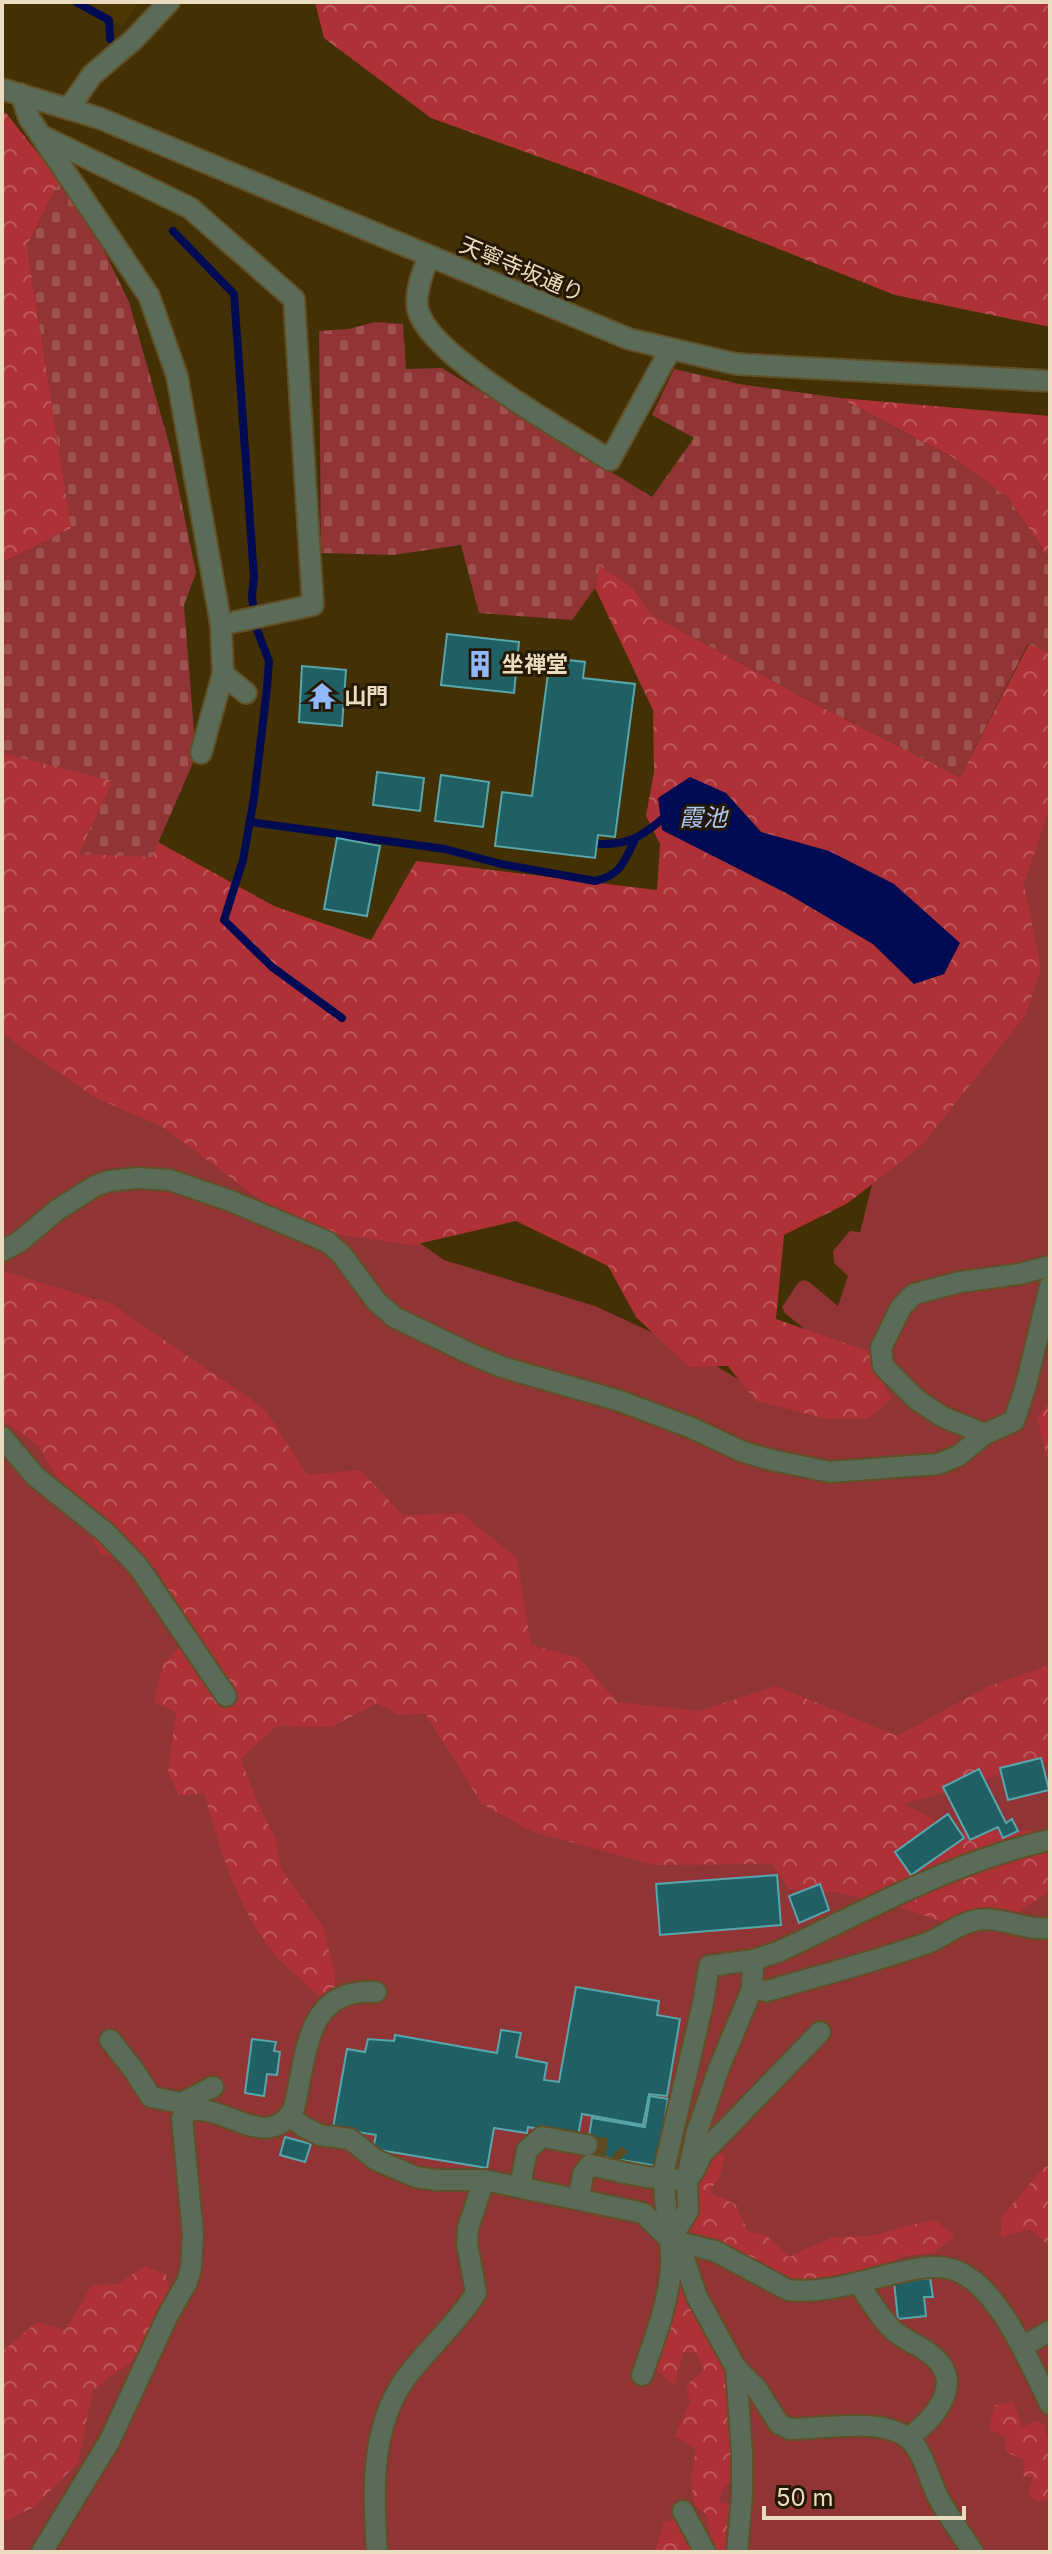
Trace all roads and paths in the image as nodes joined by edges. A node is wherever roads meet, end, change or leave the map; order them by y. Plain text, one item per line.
1 (169, 2) edge
2 (11, 92) edge
3 (69, 108) junction
4 (42, 136) junction
5 (429, 256) junction
6 (670, 350) junction
7 (1050, 381) edge
8 (221, 625) junction
9 (223, 674) junction
10 (246, 693) dead end
11 (201, 753) dead end
12 (2, 1251) edge
13 (1050, 1266) edge
14 (1050, 1286) edge
15 (985, 1434) junction
16 (2, 1437) edge
17 (226, 1696) dead end
18 (1050, 1840) edge
19 (1050, 1928) edge
20 (753, 1960) junction
21 (752, 1989) junction
22 (376, 1992) dead end
23 (820, 2032) dead end
24 (110, 2040) dead end
25 (213, 2087) dead end
26 (167, 2102) junction
27 (289, 2116) junction
28 (182, 2118) junction
29 (587, 2145) tunnel mouth
30 (664, 2179) junction
31 (687, 2179) junction
32 (484, 2180) junction
33 (520, 2187) junction
34 (579, 2199) junction
35 (670, 2240) junction
36 (859, 2284) junction
37 (1050, 2331) edge
38 (1023, 2346) junction
39 (736, 2368) junction
40 (642, 2375) dead end
41 (1050, 2404) edge
42 (908, 2438) junction
43 (683, 2511) dead end
44 (42, 2552) edge
45 (377, 2552) edge
46 (705, 2552) edge
47 (737, 2552) edge
48 (973, 2552) edge

1 - 3 street
2 - 3 street, 天寧寺坂通り
2 - 4 street
3 - 5 street, 天寧寺坂通り
4 - 8 street
4 - 8 street
5 - 6 street, 天寧寺坂通り
5 - 6 street
6 - 7 street, 天寧寺坂通り
8 - 9 street
9 - 10 street
9 - 11 street
12 - 15 street
13 - 15 street
14 - 15 street
16 - 17 street
18 - 20 street
19 - 21 street
20 - 21 street
20 - 30 street
21 - 31 street
22 - 27 street
23 - 31 street
24 - 26 street
25 - 26 street
26 - 28 street
27 - 28 street
27 - 32 street
28 - 44 street
29 - 33 street
30 - 31 street
30 - 34 street
30 - 35 street
31 - 35 street
32 - 33 street
32 - 45 street
33 - 34 street
34 - 35 street
35 - 36 street
35 - 39 street
35 - 40 street
36 - 38 street
36 - 42 street
37 - 38 street
38 - 41 street
39 - 42 street
39 - 47 street
42 - 48 street
43 - 46 street

